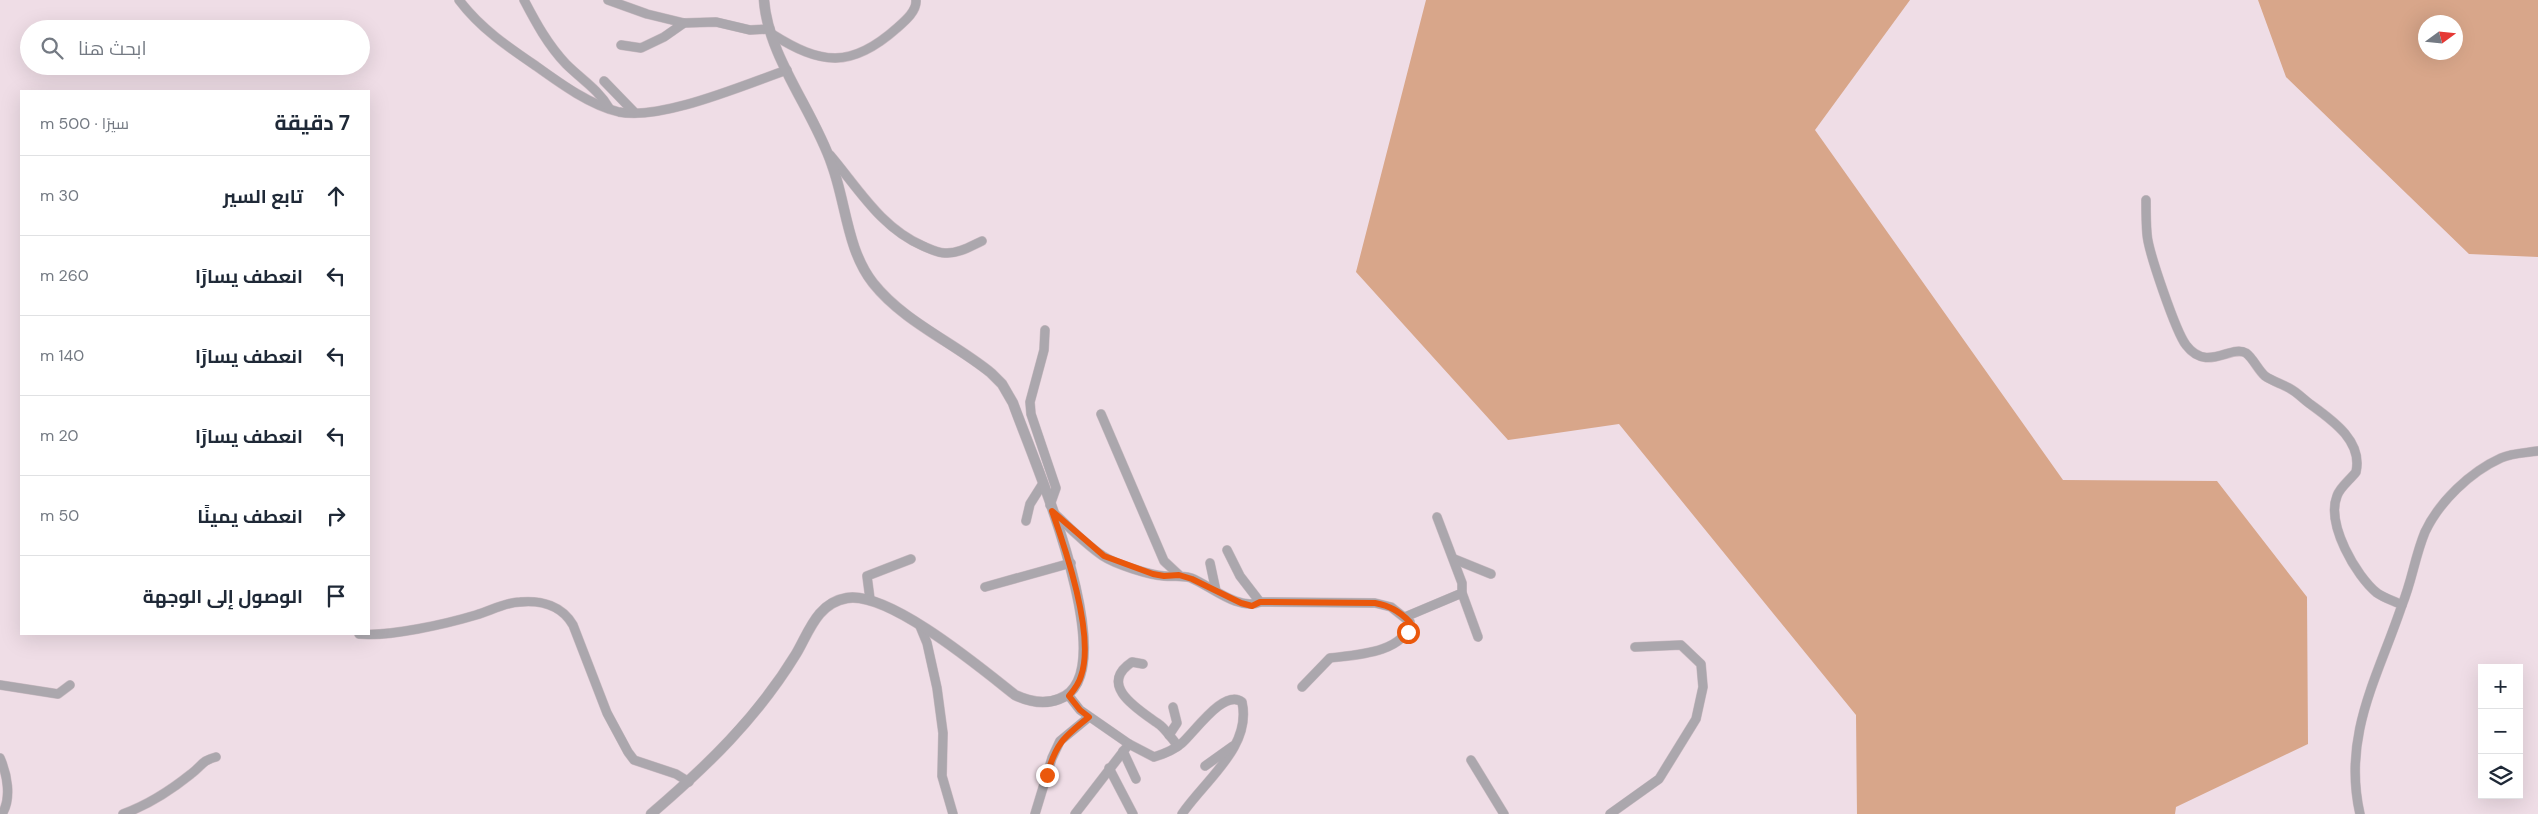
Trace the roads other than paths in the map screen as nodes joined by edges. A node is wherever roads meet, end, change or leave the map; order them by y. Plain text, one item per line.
1 (459, 0) edge
2 (524, 0) edge
3 (608, 0) edge
4 (764, 0) edge
5 (916, 0) edge
6 (684, 23) junction
7 (771, 31) junction
8 (621, 45) dead end
9 (787, 70) junction
10 (604, 81) dead end
11 (609, 108) junction
12 (635, 114) junction
13 (828, 152) junction
14 (2146, 200) dead end
15 (982, 241) dead end
16 (1045, 330) dead end
17 (1100, 414) dead end
18 (2538, 451) edge
19 (1042, 485) junction
20 (1051, 508) junction
21 (1438, 517) dead end
22 (1026, 521) dead end
23 (1227, 550) dead end
24 (911, 559) dead end
25 (1454, 559) junction
26 (1210, 563) dead end
27 (1071, 564) junction
28 (1491, 574) dead end
29 (1179, 575) junction
30 (985, 587) dead end
31 (1216, 590) junction
32 (1462, 593) junction
33 (870, 599) junction
34 (1260, 602) junction
35 (2402, 605) junction
36 (1406, 617) junction
37 (920, 626) junction
38 (370, 633) edge
39 (1478, 638) dead end
40 (1636, 647) dead end
41 (1143, 664) dead end
42 (0, 685) edge
43 (70, 685) dead end
44 (1302, 687) dead end
45 (1069, 696) junction
46 (1173, 707) dead end
47 (1089, 717) junction
48 (1170, 735) junction
49 (1236, 745) junction
50 (1178, 746) junction
51 (1126, 747) junction
52 (216, 757) dead end
53 (0, 758) edge
54 (1471, 760) dead end
55 (1205, 766) dead end
56 (1109, 768) junction
57 (1136, 779) dead end
58 (689, 782) junction
59 (2, 814) edge
60 (123, 814) edge
61 (651, 814) edge
62 (953, 814) edge
63 (1035, 814) edge
64 (1075, 814) edge
65 (1133, 814) edge
66 (1182, 814) edge
67 (1504, 814) edge
68 (1610, 814) edge
69 (2360, 814) edge

1 - 11 street
2 - 11 street
3 - 6 street
4 - 7 street
5 - 7 street
6 - 7 street
6 - 8 street
7 - 9 street
9 - 12 street
9 - 13 street
10 - 12 street
11 - 12 street
13 - 15 street
13 - 19 street
14 - 35 street
16 - 20 street
17 - 29 street
18 - 35 street
19 - 20 street
19 - 22 street
20 - 27 street
20 - 29 street
21 - 25 street
23 - 34 street
24 - 33 street
25 - 28 street
25 - 32 street
26 - 31 street
27 - 30 street
27 - 45 street
29 - 31 street
31 - 34 street
32 - 36 street
32 - 39 street
33 - 37 street
33 - 58 street
34 - 36 street
35 - 69 street
36 - 44 street
37 - 45 street
37 - 62 street
38 - 58 street
40 - 68 street
41 - 48 street
42 - 43 street
45 - 47 street
46 - 48 street
47 - 51 street
47 - 63 street
48 - 50 street
49 - 50 street
49 - 55 street
49 - 66 street
50 - 51 street
51 - 56 street
51 - 57 street
52 - 60 street
53 - 59 street
54 - 67 street
56 - 64 street
56 - 65 street
58 - 61 street

